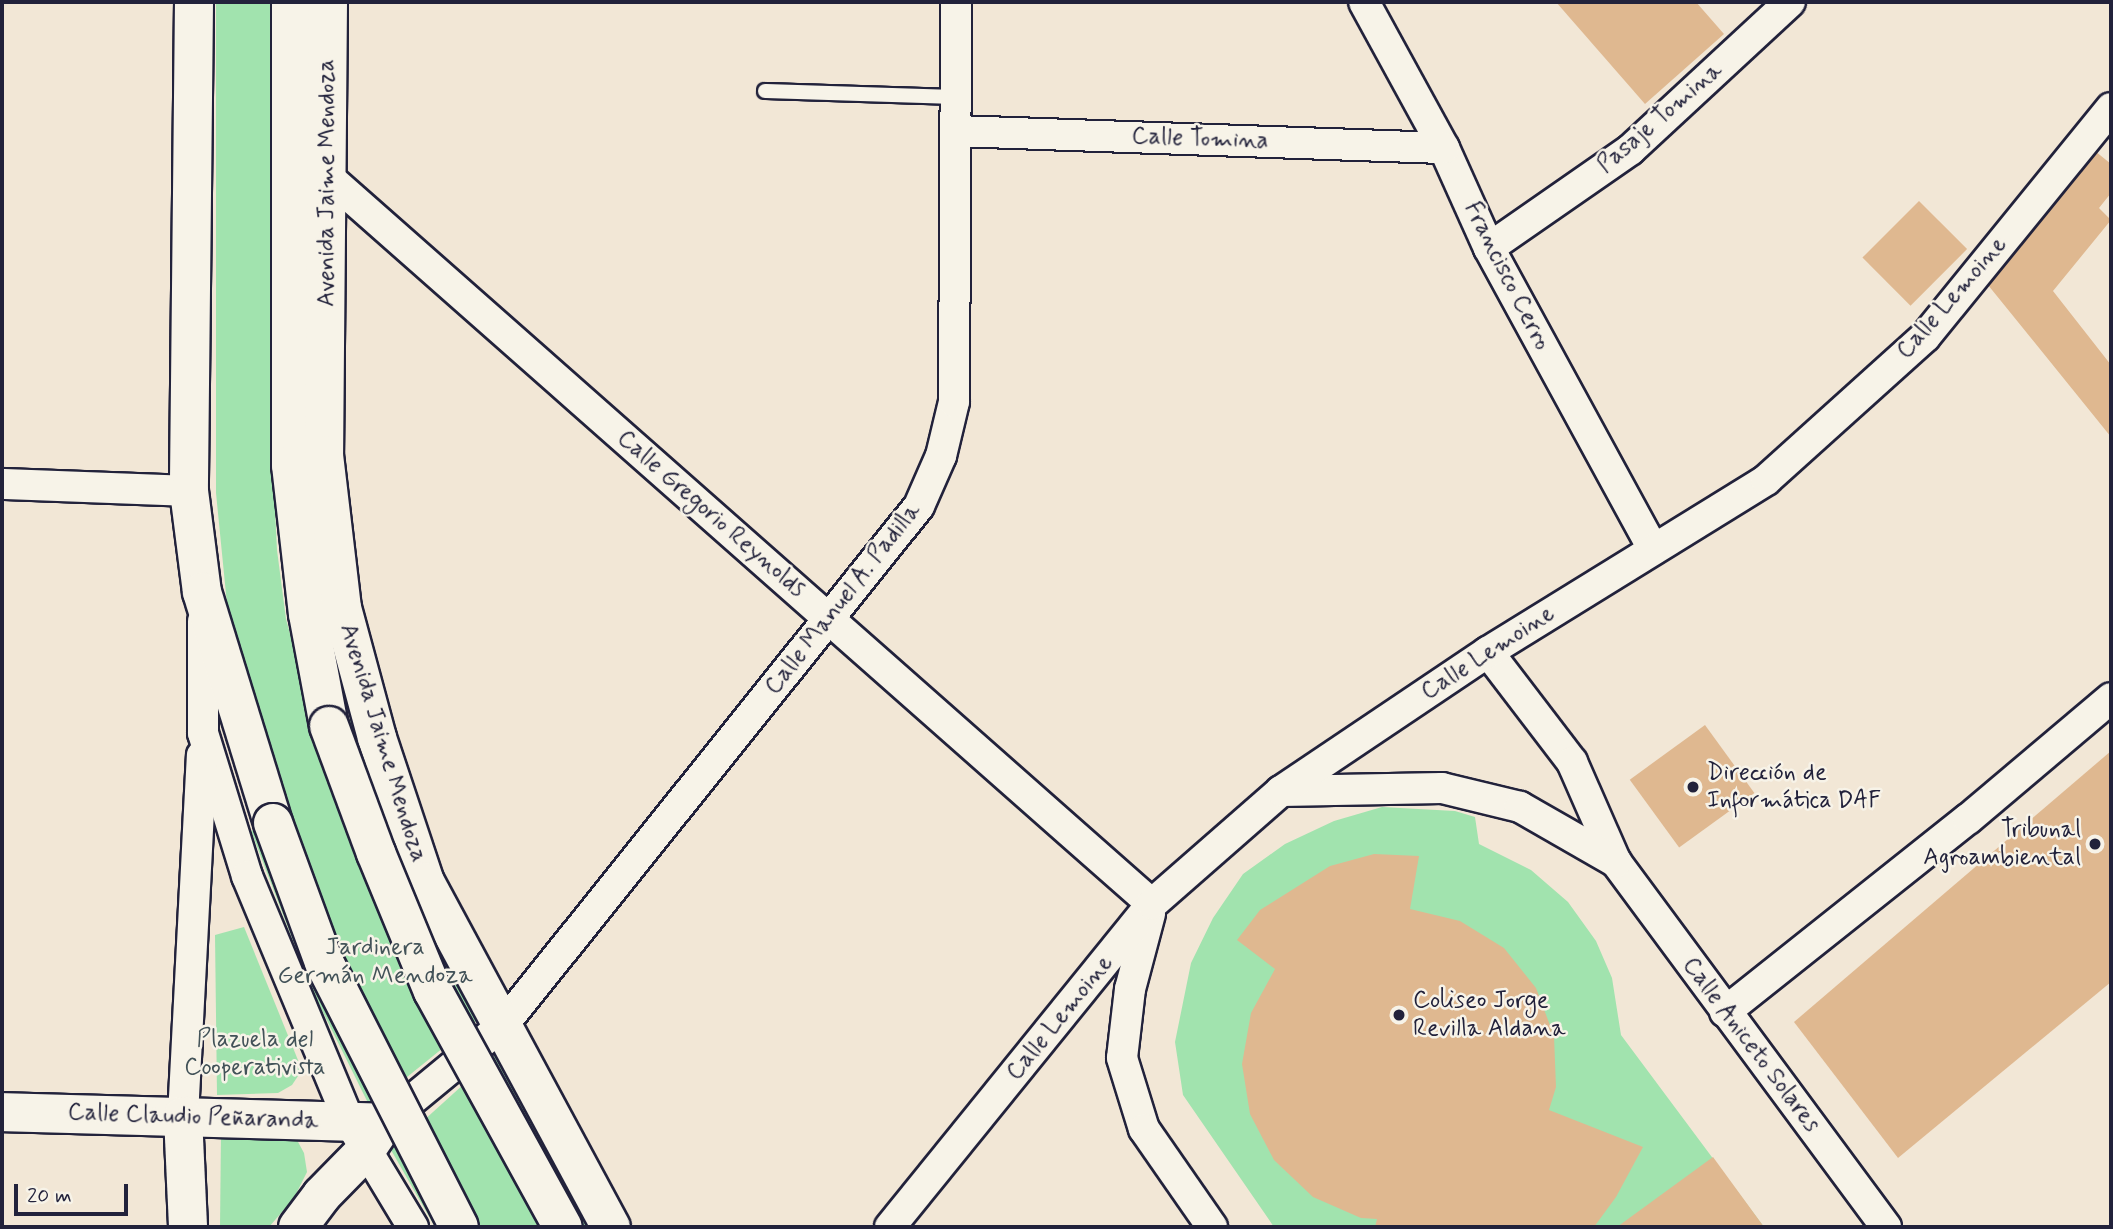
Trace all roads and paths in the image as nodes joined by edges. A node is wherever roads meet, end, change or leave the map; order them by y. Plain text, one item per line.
1 (194, 2) edge
2 (291, 2) edge
3 (328, 2) edge
4 (956, 2) edge
5 (1364, 2) edge
6 (1790, 2) edge
7 (765, 91) dead end
8 (956, 97) junction
9 (2111, 107) edge
10 (956, 131) junction
11 (1444, 148) junction
12 (309, 176) junction
13 (1489, 248) junction
14 (2, 484) edge
15 (189, 491) junction
16 (1653, 549) junction
17 (202, 592) junction
18 (829, 618) junction
19 (1488, 652) junction
20 (2111, 698) edge
21 (204, 733) junction
22 (1281, 792) junction
23 (1616, 862) junction
24 (1152, 904) junction
25 (1725, 1012) junction
26 (503, 1025) junction
27 (2, 1112) edge
28 (183, 1116) junction
29 (302, 1119) junction
30 (366, 1131) junction
31 (323, 1195) junction
32 (188, 1227) edge
33 (298, 1227) edge
34 (413, 1227) edge
35 (459, 1227) edge
36 (563, 1227) edge
37 (611, 1227) edge
38 (890, 1227) edge
39 (1212, 1227) edge
40 (1886, 1227) edge

1 - 15 main road
2 - 12 main road, Avenida Jaime Mendoza
3 - 12 main road, Avenida Jaime Mendoza
4 - 8 street, Calle Manuel A. Padilla
5 - 11 street, Francisco Cerro
6 - 13 street, Pasaje Tomina
7 - 8 lane
8 - 10 street, Calle Manuel A. Padilla
9 - 16 street, Calle Lemoine
10 - 11 street, Calle Tomina
10 - 18 street, Calle Manuel A. Padilla
11 - 13 street, Francisco Cerro
12 - 18 street, Calle Gregorio Reynolds
12 - 26 main road, Avenida Jaime Mendoza
12 - 36 main road, Avenida Jaime Mendoza, bridge
13 - 16 street, Francisco Cerro
14 - 15 street
15 - 17 main road
16 - 19 street, Calle Lemoine
17 - 21 street
17 - 35 main road, bridge
18 - 24 street, Calle Gregorio Reynolds
18 - 26 street, Calle Manuel A. Padilla
19 - 22 street, Calle Lemoine
19 - 23 street, Calle Aniceto Solares
20 - 25 street
21 - 28 street
21 - 30 street
22 - 23 street, Calle Aniceto Solares
22 - 24 street, Calle Lemoine
23 - 25 street, Calle Aniceto Solares
24 - 38 street, Calle Lemoine
24 - 39 street
25 - 40 street, Calle Aniceto Solares
26 - 30 street, Calle Manuel A. Padilla
26 - 37 main road, Avenida Jaime Mendoza
27 - 28 main road, Calle Claudio Peñaranda
28 - 29 main road, Calle Claudio Peñaranda
28 - 32 main road
29 - 30 main road, Calle Claudio Peñaranda
29 - 31 main road
30 - 31 main road
30 - 34 street
31 - 33 main road

